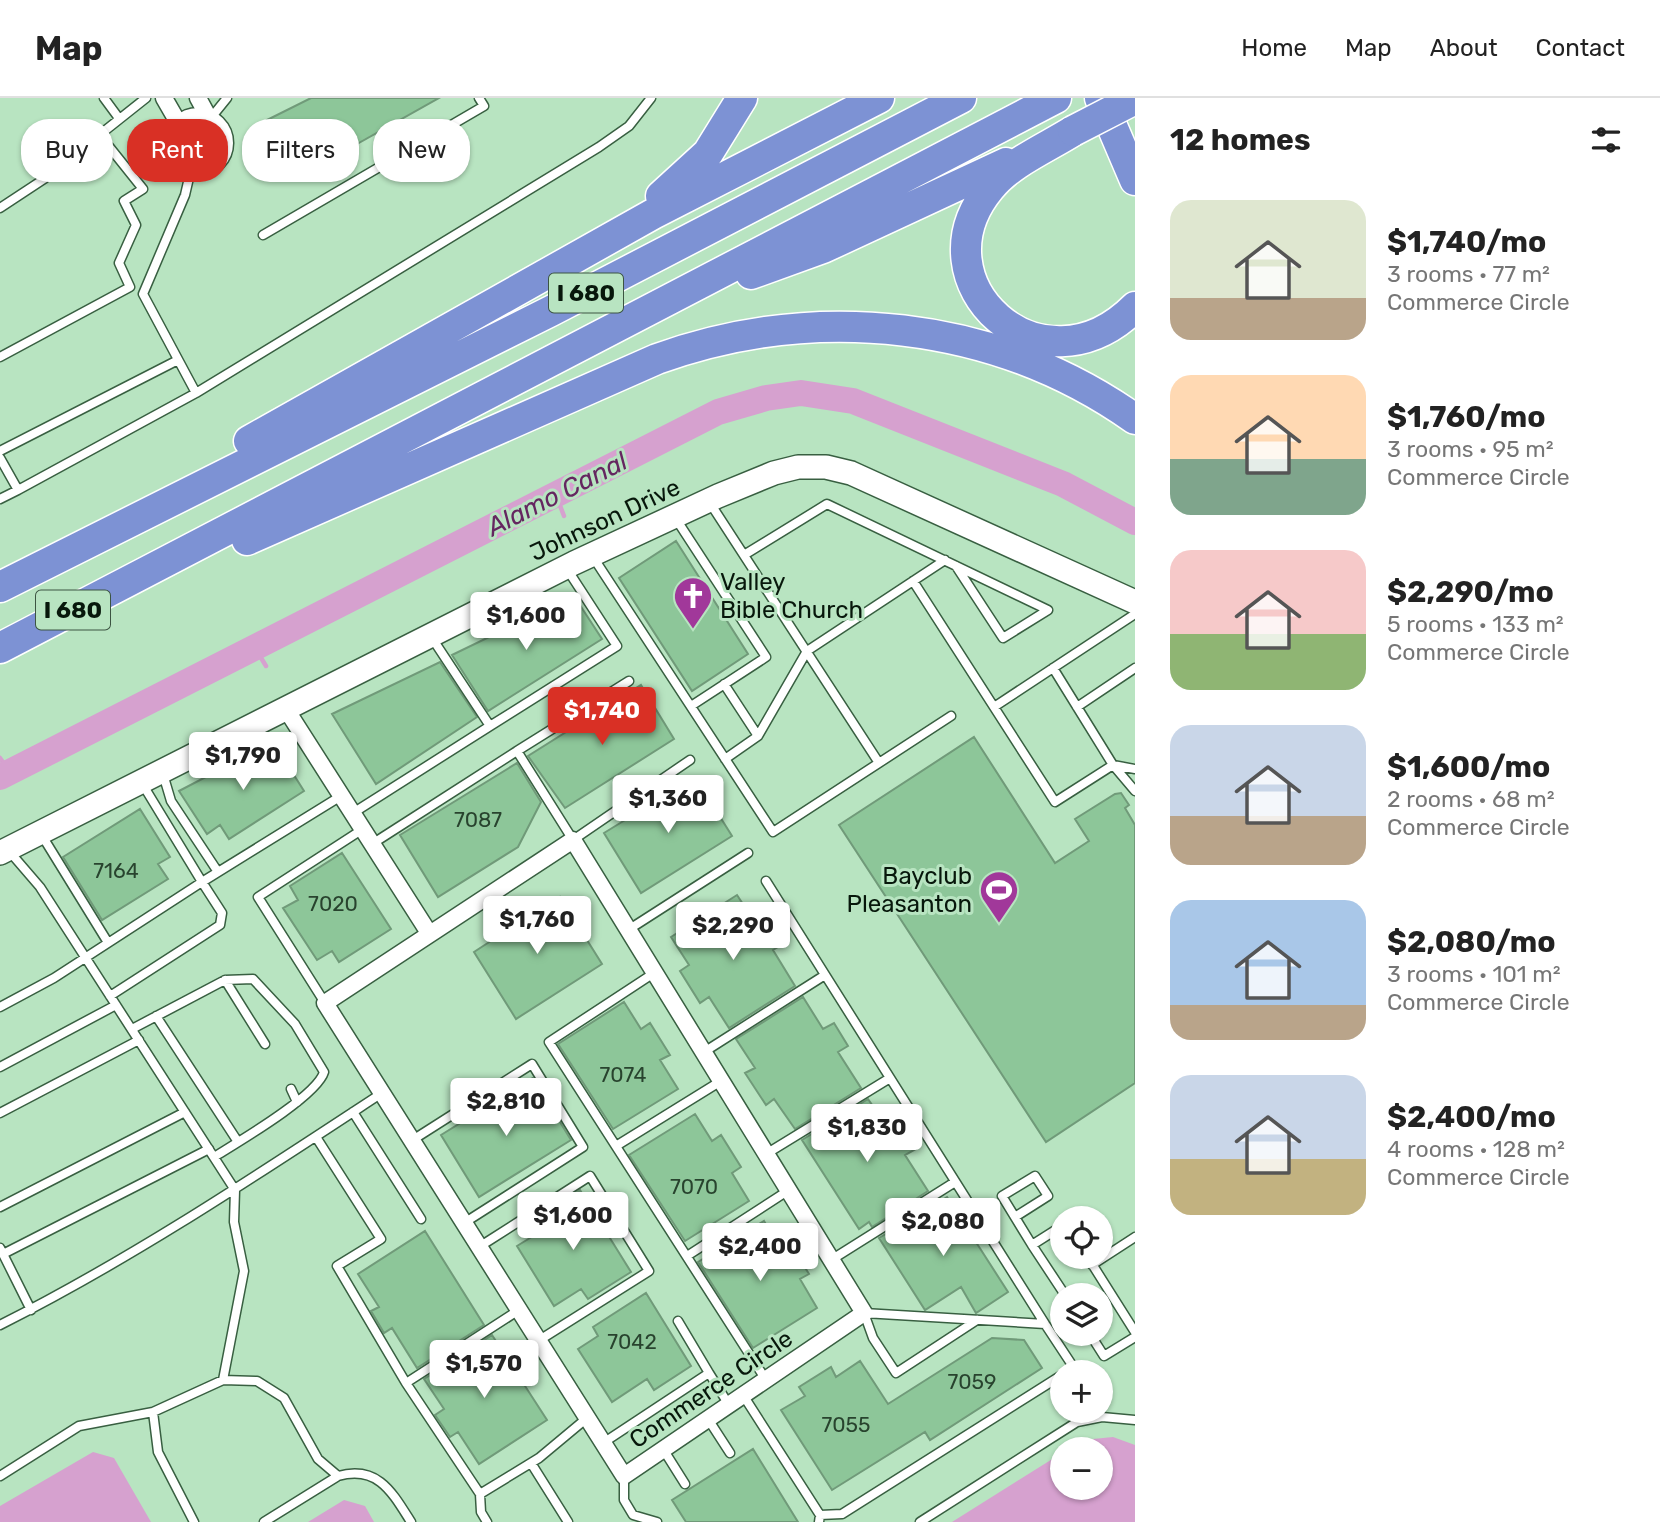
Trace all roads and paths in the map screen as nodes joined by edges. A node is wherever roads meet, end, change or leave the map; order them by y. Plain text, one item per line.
1 (104, 98) edge
2 (146, 98) edge
3 (164, 98) edge
4 (198, 98) edge
5 (227, 98) edge
6 (479, 98) edge
7 (651, 98) edge
8 (742, 98) edge
9 (879, 98) edge
10 (961, 98) edge
11 (1056, 98) edge
12 (1100, 98) edge
13 (1135, 99) edge
14 (118, 117) junction
15 (209, 118) junction
16 (176, 119) edge
17 (191, 119) edge
18 (113, 121) edge
19 (1073, 131) junction
20 (113, 152) edge
21 (1135, 180) edge
22 (39, 182) edge
23 (188, 182) edge
24 (0, 208) edge
25 (263, 235) dead end
26 (705, 281) junction
27 (530, 282) junction
28 (130, 288) junction
29 (143, 294) junction
30 (1135, 307) edge
31 (0, 357) edge
32 (178, 360) junction
33 (196, 393) junction
34 (1135, 419) edge
35 (0, 452) edge
36 (0, 457) edge
37 (209, 482) junction
38 (18, 490) junction
39 (0, 499) edge
40 (708, 501) junction
41 (674, 516) junction
42 (592, 554) junction
43 (744, 555) junction
44 (945, 560) junction
45 (956, 566) junction
46 (566, 567) junction
47 (147, 572) junction
48 (914, 581) junction
49 (0, 587) edge
50 (1135, 602) edge
51 (1135, 614) edge
52 (430, 636) junction
53 (0, 648) edge
54 (807, 651) junction
55 (1053, 668) junction
56 (1135, 668) edge
57 (629, 681) dead end
58 (724, 684) junction
59 (691, 706) junction
60 (994, 707) junction
61 (1077, 707) junction
62 (286, 709) junction
63 (951, 716) dead end
64 (490, 726) junction
65 (758, 736) junction
66 (517, 751) junction
67 (725, 759) junction
68 (690, 760) dead end
69 (879, 762) junction
70 (1113, 765) junction
71 (1135, 769) edge
72 (163, 771) junction
73 (141, 781) junction
74 (1135, 791) edge
75 (341, 796) junction
76 (352, 813) junction
77 (363, 829) junction
78 (40, 832) junction
79 (573, 840) junction
80 (372, 844) junction
81 (4, 851) edge
82 (748, 853) dead end
83 (218, 872) junction
84 (202, 881) junction
85 (766, 881) dead end
86 (628, 930) junction
87 (429, 933) junction
88 (107, 942) junction
89 (84, 956) junction
90 (654, 973) junction
91 (825, 975) junction
92 (225, 980) junction
93 (110, 996) junction
94 (325, 1003) junction
95 (116, 1005) junction
96 (0, 1007) edge
97 (156, 1016) junction
98 (132, 1029) junction
99 (139, 1040) junction
100 (265, 1044) dead end
101 (704, 1052) junction
102 (0, 1067) edge
103 (890, 1077) junction
104 (721, 1081) junction
105 (291, 1089) dead end
106 (382, 1093) junction
107 (297, 1102) junction
108 (185, 1112) junction
109 (353, 1112) junction
110 (0, 1113) edge
111 (316, 1137) junction
112 (411, 1141) junction
113 (238, 1142) junction
114 (616, 1146) junction
115 (209, 1149) junction
116 (766, 1154) junction
117 (214, 1157) junction
118 (955, 1182) junction
119 (235, 1190) junction
120 (789, 1190) junction
121 (0, 1207) edge
122 (1016, 1217) junction
123 (421, 1219) dead end
124 (464, 1223) junction
125 (1050, 1234) edge
126 (1135, 1237) edge
127 (1032, 1245) junction
128 (479, 1247) junction
129 (1, 1251) edge
130 (1113, 1251) edge
131 (687, 1256) junction
132 (831, 1260) junction
133 (1094, 1269) edge
134 (1057, 1283) edge
135 (31, 1310) junction
136 (519, 1310) junction
137 (864, 1313) junction
138 (977, 1320) junction
139 (678, 1321) dead end
140 (1045, 1324) junction
141 (0, 1325) edge
142 (1135, 1335) edge
143 (538, 1341) junction
144 (1098, 1346) edge
145 (1069, 1360) edge
146 (709, 1373) junction
147 (223, 1380) junction
148 (766, 1380) junction
149 (407, 1383) junction
150 (1050, 1383) edge
151 (743, 1395) junction
152 (729, 1405) junction
153 (153, 1412) junction
154 (587, 1418) junction
155 (708, 1419) junction
156 (1135, 1420) edge
157 (603, 1443) junction
158 (663, 1449) junction
159 (730, 1453) dead end
160 (531, 1463) junction
161 (0, 1476) edge
162 (338, 1476) junction
163 (624, 1476) junction
164 (685, 1484) dead end
165 (480, 1494) junction
166 (633, 1515) junction
167 (819, 1518) edge
168 (194, 1522) edge
169 (264, 1522) edge
170 (411, 1522) edge
171 (487, 1522) edge
172 (568, 1522) edge
173 (626, 1522) edge
174 (657, 1522) edge
175 (920, 1522) edge

1 - 14 lane
2 - 14 lane
3 - 16 street
4 - 15 street
5 - 15 lane
6 - 25 lane
7 - 33 lane
8 - 27 highway
9 - 27 highway
10 - 37 highway, I 680
11 - 26 highway, I 680
12 - 21 highway
13 - 19 highway, bridge
14 - 18 lane
15 - 17 street
19 - 26 highway
19 - 30 highway
20 - 28 lane
22 - 24 lane
23 - 29 lane
26 - 47 highway, I 680
27 - 37 highway
28 - 29 lane
28 - 31 lane
29 - 32 lane
32 - 33 lane
32 - 35 lane
33 - 38 lane
34 - 47 highway
36 - 38 lane
37 - 49 highway, I 680
38 - 39 lane
40 - 41 street, Johnson Drive
40 - 43 lane
40 - 50 street, Johnson Drive
41 - 42 street, Johnson Drive
41 - 58 lane
42 - 46 street, Johnson Drive
42 - 59 lane
43 - 44 lane
43 - 54 lane
44 - 45 lane
44 - 48 lane
45 - 45 lane
46 - 52 street, Johnson Drive
46 - 64 lane
47 - 53 highway, I 680
48 - 54 lane
48 - 60 lane
51 - 55 lane
52 - 62 street, Johnson Drive
52 - 64 lane
54 - 65 lane
54 - 69 lane
55 - 60 lane
55 - 61 lane
56 - 61 lane
57 - 66 lane
58 - 59 lane
58 - 65 lane
59 - 67 lane
60 - 70 lane
61 - 70 lane
62 - 72 street, Johnson Drive
62 - 75 street
63 - 69 lane
64 - 76 lane
65 - 67 lane
66 - 79 lane
66 - 80 lane
67 - 69 lane
68 - 79 lane
70 - 71 lane
70 - 74 lane
72 - 73 street, Johnson Drive
72 - 83 lane
73 - 78 street, Johnson Drive
73 - 84 lane
75 - 76 street
75 - 83 lane
76 - 77 street
77 - 80 street
77 - 94 lane
78 - 81 street, Johnson Drive
78 - 88 lane
79 - 86 street
79 - 87 street
80 - 87 street
81 - 89 lane
82 - 86 lane
83 - 84 lane
84 - 88 lane
84 - 93 lane
85 - 91 lane
86 - 90 street
87 - 94 street
88 - 89 lane
89 - 93 lane
89 - 96 lane
90 - 101 street
90 - 114 lane
91 - 101 lane
91 - 103 lane
92 - 97 lane
92 - 100 lane
92 - 107 lane
93 - 95 lane
94 - 106 street, Commerce Circle
95 - 98 lane
95 - 102 lane
97 - 98 lane
97 - 113 lane
98 - 99 lane
99 - 108 lane
99 - 110 lane
101 - 104 street
103 - 116 lane
103 - 118 lane
104 - 114 lane
104 - 116 street
105 - 107 lane
106 - 109 lane
106 - 112 street, Commerce Circle
107 - 113 lane
108 - 115 lane
108 - 121 lane
109 - 111 lane
109 - 123 lane
111 - 119 lane
111 - 149 lane
112 - 124 street, Commerce Circle
112 - 124 lane
113 - 117 lane
114 - 131 lane
115 - 117 lane
115 - 129 lane
116 - 120 street
117 - 119 lane
118 - 132 lane
118 - 140 lane
119 - 135 lane
119 - 147 lane
120 - 131 lane
120 - 132 street
122 - 122 lane
122 - 127 lane
124 - 128 street, Commerce Circle
125 - 127 lane
126 - 130 lane
127 - 134 lane
128 - 136 street, Commerce Circle
128 - 143 lane
129 - 135 lane
131 - 148 lane
132 - 137 street
133 - 142 lane
135 - 141 lane
136 - 143 street, Commerce Circle
136 - 149 lane
137 - 138 lane
137 - 138 lane
137 - 148 street, Commerce Circle
138 - 140 lane
139 - 146 lane
140 - 145 lane
142 - 144 lane
143 - 154 street, Commerce Circle
146 - 152 lane
146 - 157 lane
147 - 153 lane
147 - 162 lane
148 - 151 street, Commerce Circle
149 - 165 lane
150 - 167 lane
151 - 152 street, Commerce Circle
151 - 167 lane
152 - 155 street, Commerce Circle
153 - 161 lane
153 - 168 lane
154 - 157 street, Commerce Circle
154 - 160 lane
155 - 158 street, Commerce Circle
155 - 159 lane
156 - 175 lane
157 - 163 street, Commerce Circle
158 - 163 street, Commerce Circle
158 - 164 lane
160 - 165 lane
160 - 172 lane
162 - 169 lane
162 - 170 lane
163 - 166 lane
165 - 171 lane
166 - 173 lane
166 - 174 lane

